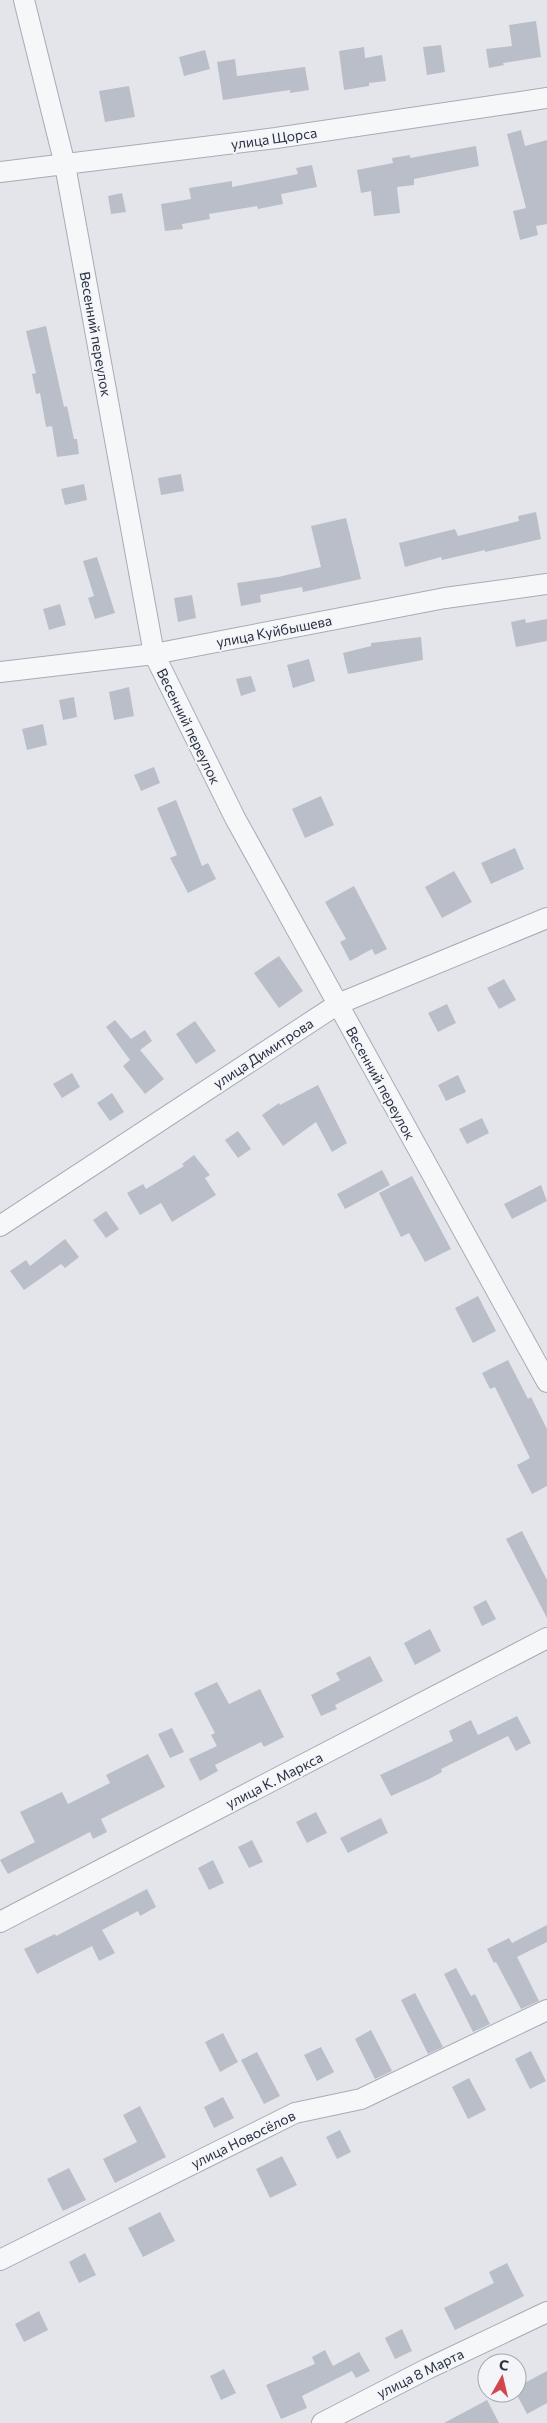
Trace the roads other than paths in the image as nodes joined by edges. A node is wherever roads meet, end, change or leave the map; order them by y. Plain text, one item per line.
1 (24, 0) edge
2 (547, 98) edge
3 (65, 165) junction
4 (0, 172) edge
5 (547, 584) edge
6 (154, 654) junction
7 (0, 672) edge
8 (547, 918) edge
9 (338, 1004) junction
10 (0, 1226) edge
11 (547, 1382) edge
12 (547, 1638) edge
13 (0, 1922) edge
14 (547, 2010) edge
15 (0, 2260) edge
16 (547, 2312) edge
17 (322, 2423) edge

1 - 3 street, Весенний переулок
2 - 3 street, улица Щорса
3 - 4 street, улица Щорса
3 - 6 street, Весенний переулок
5 - 6 street, улица Куйбышева
6 - 7 street, улица Куйбышева
6 - 9 street, Весенний переулок
8 - 9 street, улица Димитрова
9 - 10 street, улица Димитрова
9 - 11 street, Весенний переулок
12 - 13 street, улица К. Маркса
14 - 15 street, улица Новосёлов
16 - 17 street, улица 8 Марта

